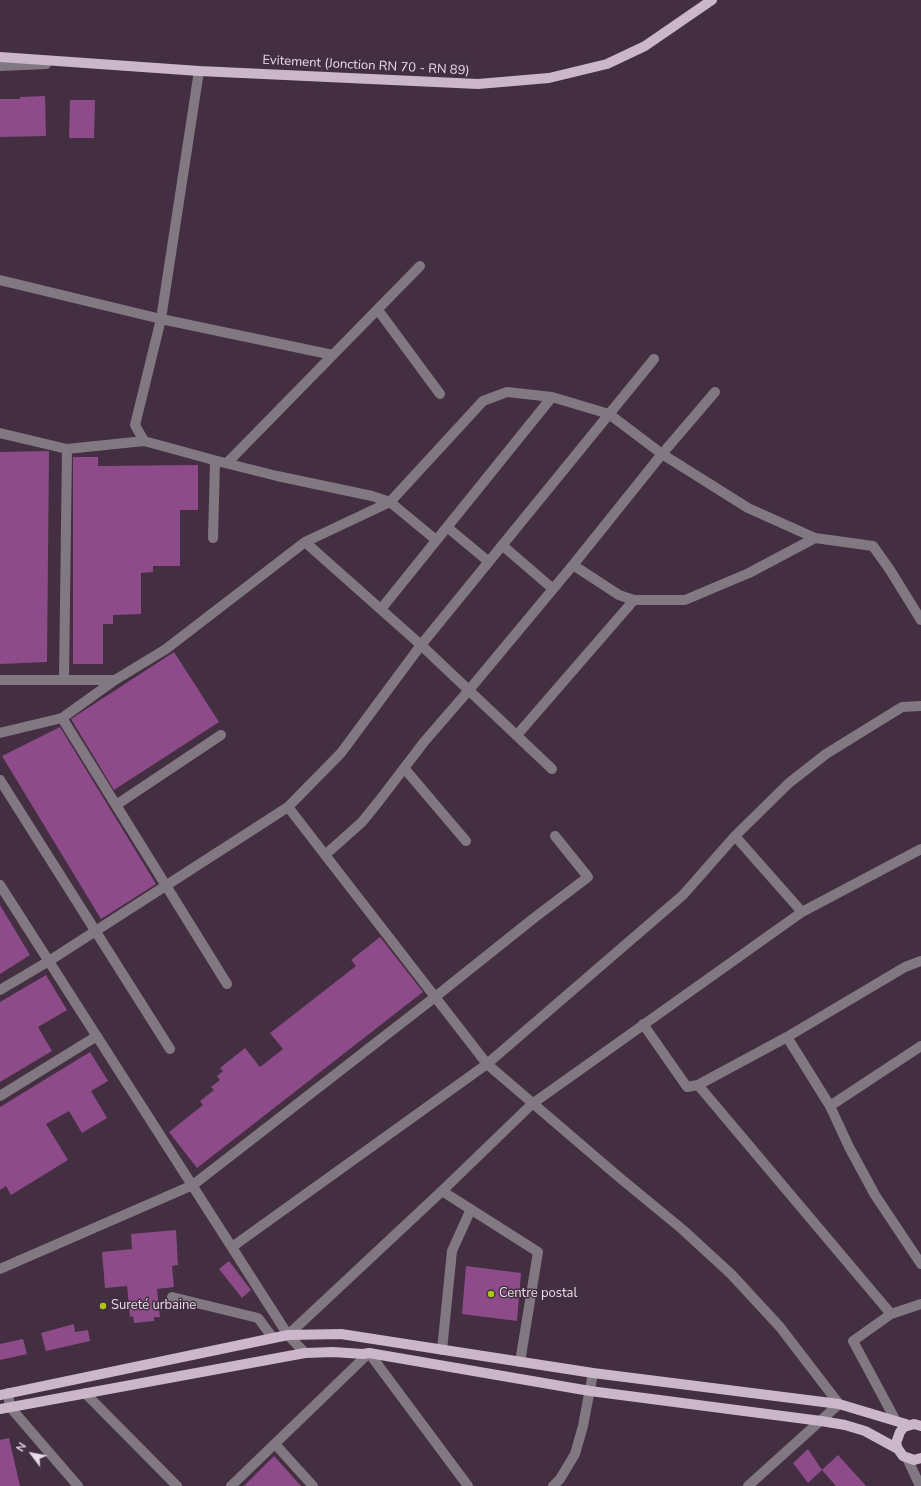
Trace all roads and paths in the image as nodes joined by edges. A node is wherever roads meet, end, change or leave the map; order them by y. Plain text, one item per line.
1 (712, 0) edge
2 (0, 57) edge
3 (82, 63) junction
4 (0, 66) edge
5 (199, 71) junction
6 (420, 266) dead end
7 (0, 280) edge
8 (378, 310) junction
9 (161, 319) junction
10 (333, 355) junction
11 (654, 359) dead end
12 (715, 392) dead end
13 (440, 394) dead end
14 (552, 397) junction
15 (609, 414) junction
16 (0, 433) edge
17 (144, 442) junction
18 (67, 449) junction
19 (662, 454) junction
20 (215, 461) junction
21 (227, 463) junction
22 (390, 502) junction
23 (447, 527) junction
24 (212, 538) dead end
25 (815, 538) junction
26 (436, 540) junction
27 (306, 542) junction
28 (502, 545) junction
29 (489, 562) junction
30 (573, 564) junction
31 (553, 589) junction
32 (634, 600) junction
33 (381, 609) junction
34 (921, 620) edge
35 (421, 645) junction
36 (64, 679) junction
37 (0, 680) edge
38 (115, 680) junction
39 (469, 690) junction
40 (921, 706) edge
41 (62, 718) junction
42 (0, 733) edge
43 (221, 735) dead end
44 (517, 735) junction
45 (404, 768) junction
46 (552, 769) dead end
47 (0, 780) edge
48 (116, 805) junction
49 (288, 807) junction
50 (555, 836) dead end
51 (735, 836) junction
52 (466, 841) dead end
53 (921, 849) edge
54 (325, 855) junction
55 (0, 885) edge
56 (166, 886) junction
57 (802, 912) junction
58 (96, 931) junction
59 (48, 961) junction
60 (921, 962) edge
61 (227, 984) dead end
62 (0, 990) edge
63 (435, 997) junction
64 (644, 1024) junction
65 (97, 1036) junction
66 (787, 1037) junction
67 (921, 1046) edge
68 (170, 1049) dead end
69 (487, 1064) junction
70 (698, 1085) junction
71 (0, 1096) edge
72 (532, 1104) junction
73 (830, 1106) junction
74 (192, 1185) junction
75 (442, 1191) junction
76 (471, 1209) junction
77 (232, 1247) junction
78 (921, 1264) edge
79 (0, 1269) edge
80 (172, 1297) dead end
81 (921, 1304) edge
82 (891, 1314) junction
83 (288, 1335) junction
84 (273, 1338) junction
85 (442, 1350) junction
86 (304, 1353) junction
87 (369, 1353) junction
88 (520, 1362) junction
89 (593, 1373) junction
90 (590, 1391) junction
91 (85, 1393) junction
92 (4, 1394) edge
93 (839, 1404) junction
94 (10, 1407) junction
95 (0, 1409) edge
96 (821, 1421) junction
97 (896, 1421) junction
98 (909, 1425) junction
99 (921, 1426) edge
100 (275, 1444) junction
101 (898, 1449) junction
102 (907, 1458) junction
103 (921, 1458) edge
104 (74, 1485) edge
105 (177, 1486) edge
106 (231, 1486) edge
107 (313, 1486) edge
108 (468, 1486) edge
109 (553, 1486) edge
110 (748, 1486) edge
111 (920, 1486) edge

1 - 5 main road, Evitement (Jonction RN 70 - RN 89)
2 - 3 main road, Evitement (Jonction RN 70 - RN 89)
3 - 4 street
3 - 5 main road, Evitement (Jonction RN 70 - RN 89)
5 - 9 street
6 - 8 street
7 - 9 street
8 - 10 street
8 - 13 street
9 - 10 street
9 - 17 street
10 - 21 street
11 - 15 street
12 - 19 street
14 - 15 street
14 - 22 street
14 - 23 street
15 - 19 street
15 - 28 street
16 - 18 street
17 - 18 street
17 - 20 street
18 - 36 street
19 - 25 street
19 - 30 street
20 - 21 street
20 - 24 street
21 - 22 street
22 - 26 street
22 - 27 street
23 - 26 street
23 - 29 street
25 - 32 street
25 - 34 street
26 - 33 street
27 - 33 street
27 - 38 street
28 - 29 street
28 - 31 street
29 - 35 street
30 - 31 street
30 - 32 street
31 - 39 street
32 - 44 street
33 - 35 street
35 - 39 street
35 - 49 street
36 - 37 street
36 - 38 street
38 - 41 street
39 - 44 street
39 - 45 street
40 - 51 street
41 - 42 street
41 - 48 street
43 - 48 street
44 - 46 street
45 - 52 street
45 - 54 street
47 - 58 street
48 - 56 street
49 - 54 street
49 - 56 street
50 - 63 street
51 - 57 street
51 - 69 street
53 - 57 street
54 - 63 street
55 - 59 street
56 - 58 street
56 - 61 street
57 - 64 street
58 - 59 street
58 - 68 street
59 - 62 street
59 - 65 street
60 - 66 street
63 - 69 street
63 - 74 street
64 - 70 street
64 - 72 street
65 - 71 street
65 - 74 street
66 - 70 street
66 - 73 street
67 - 73 street
69 - 72 street
69 - 77 street
70 - 82 street
72 - 75 street
72 - 93 street
73 - 78 street
74 - 77 street
74 - 79 street
75 - 76 street
75 - 83 street
76 - 85 street
76 - 88 street
77 - 83 street
80 - 84 street
81 - 82 street
82 - 97 street
83 - 84 main road
83 - 85 main road
83 - 86 street
84 - 92 main road
85 - 88 main road
86 - 87 main road
86 - 91 main road
87 - 90 main road
87 - 100 street
87 - 108 street
88 - 89 main road
89 - 90 street
89 - 93 main road
90 - 96 main road
90 - 109 street
91 - 94 main road
91 - 105 street
92 - 94 street
93 - 96 street
93 - 97 main road
94 - 95 main road
94 - 104 street
96 - 101 main road
96 - 110 street
97 - 98 main road
98 - 99 main road
98 - 101 main road
100 - 106 street
100 - 107 street
101 - 102 main road
102 - 103 main road
102 - 111 street

